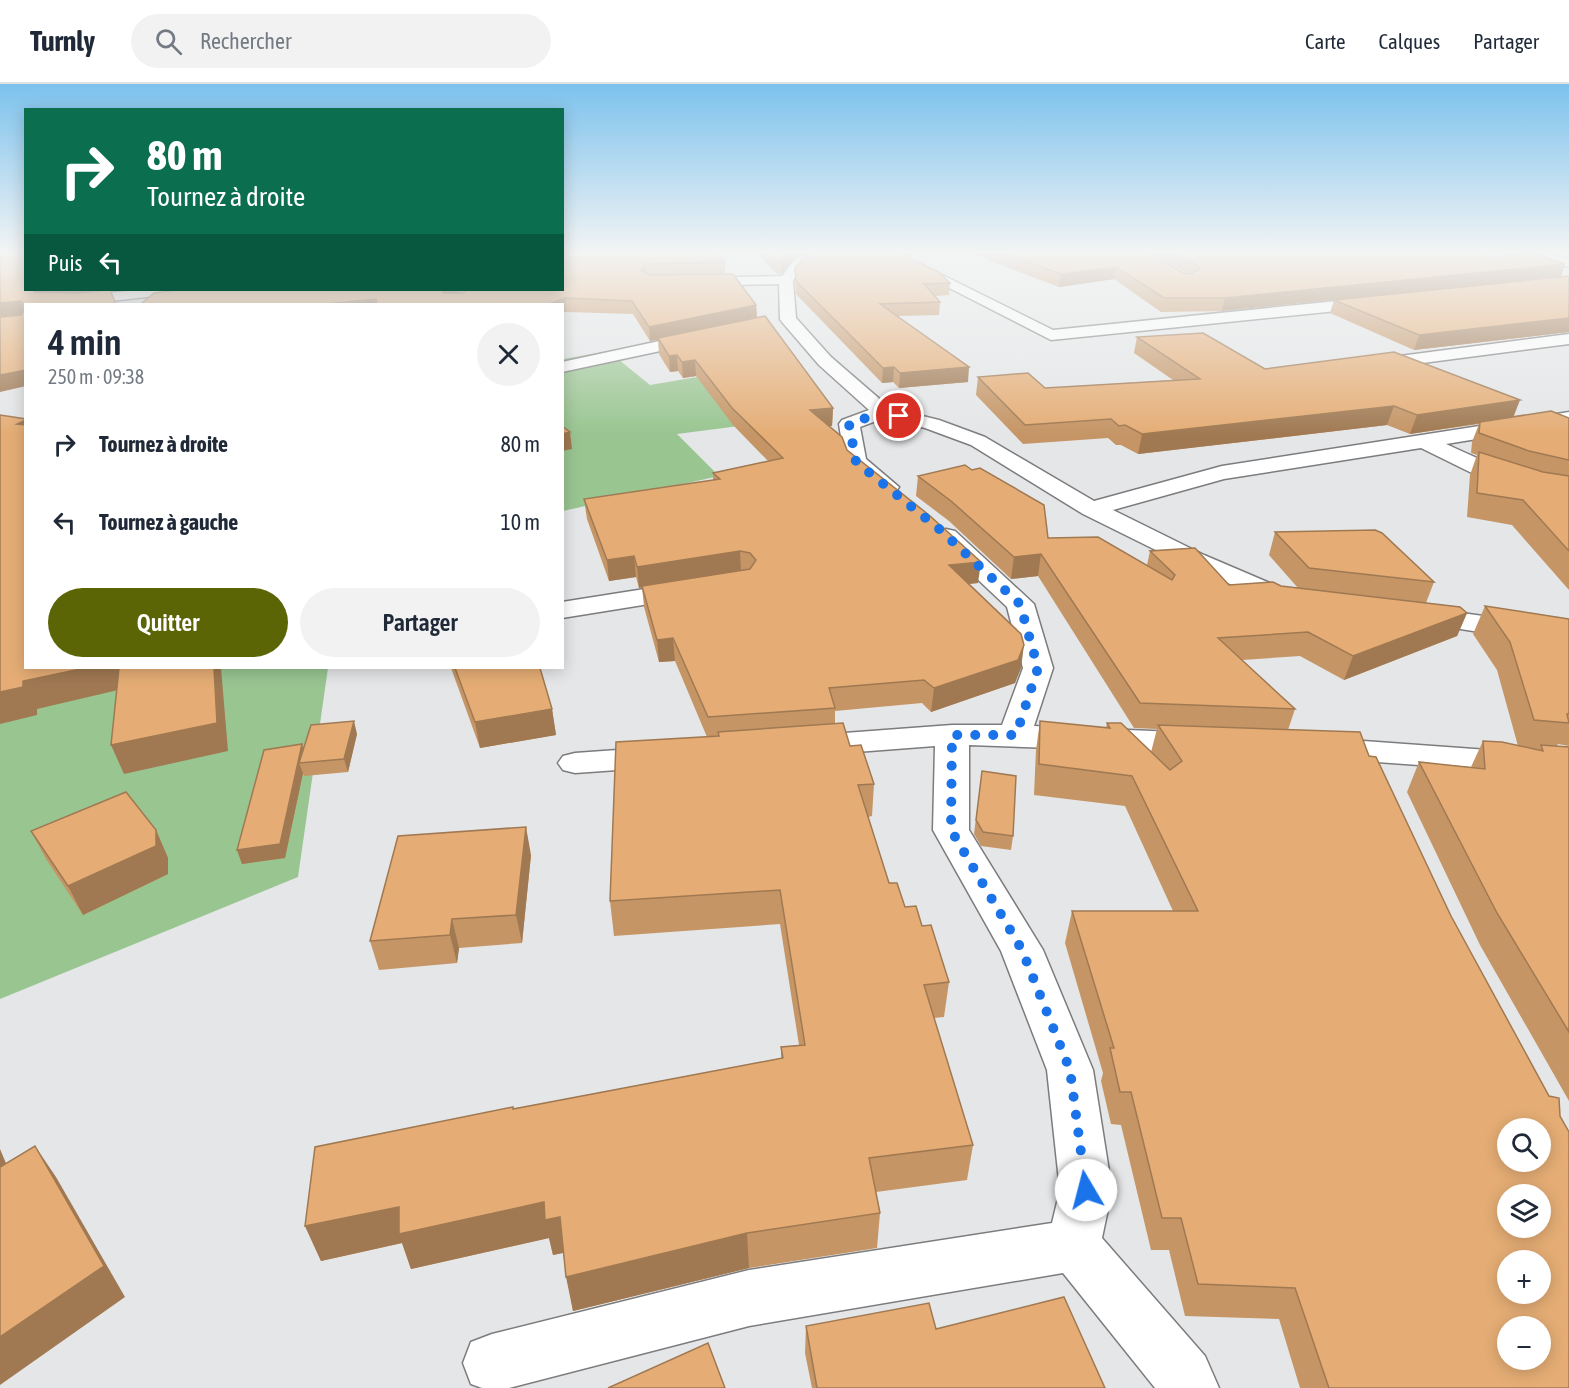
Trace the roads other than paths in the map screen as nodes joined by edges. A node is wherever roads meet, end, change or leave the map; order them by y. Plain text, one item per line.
1 (784, 313) edge
2 (1007, 313) edge
3 (1267, 313) edge
4 (721, 333) edge
5 (1569, 339) edge
6 (564, 367) edge
7 (1349, 367) edge
8 (883, 412) junction
9 (1569, 418) edge
10 (1424, 441) junction
11 (1569, 492) edge
12 (1091, 509) junction
13 (719, 585) edge
14 (1309, 603) edge
15 (564, 610) edge
16 (1392, 612) edge
17 (1569, 637) edge
18 (952, 735) junction
19 (1016, 735) junction
20 (1227, 744) edge
21 (1297, 747) edge
22 (775, 748) edge
23 (1368, 750) junction
24 (693, 755) edge
25 (575, 764) dead end
26 (1569, 766) edge
27 (1387, 792) edge
28 (1074, 1245) junction
29 (492, 1363) dead end
30 (1189, 1388) edge

1 - 8 street
2 - 3 street
4 - 6 street
5 - 7 street
8 - 12 street
8 - 19 street
9 - 10 street
10 - 11 street
10 - 12 street
12 - 14 street
13 - 15 street
16 - 17 street
18 - 19 street
18 - 22 street
18 - 28 street
19 - 20 street
21 - 23 street
23 - 26 street
23 - 27 street
24 - 25 street
28 - 29 street
28 - 30 street

